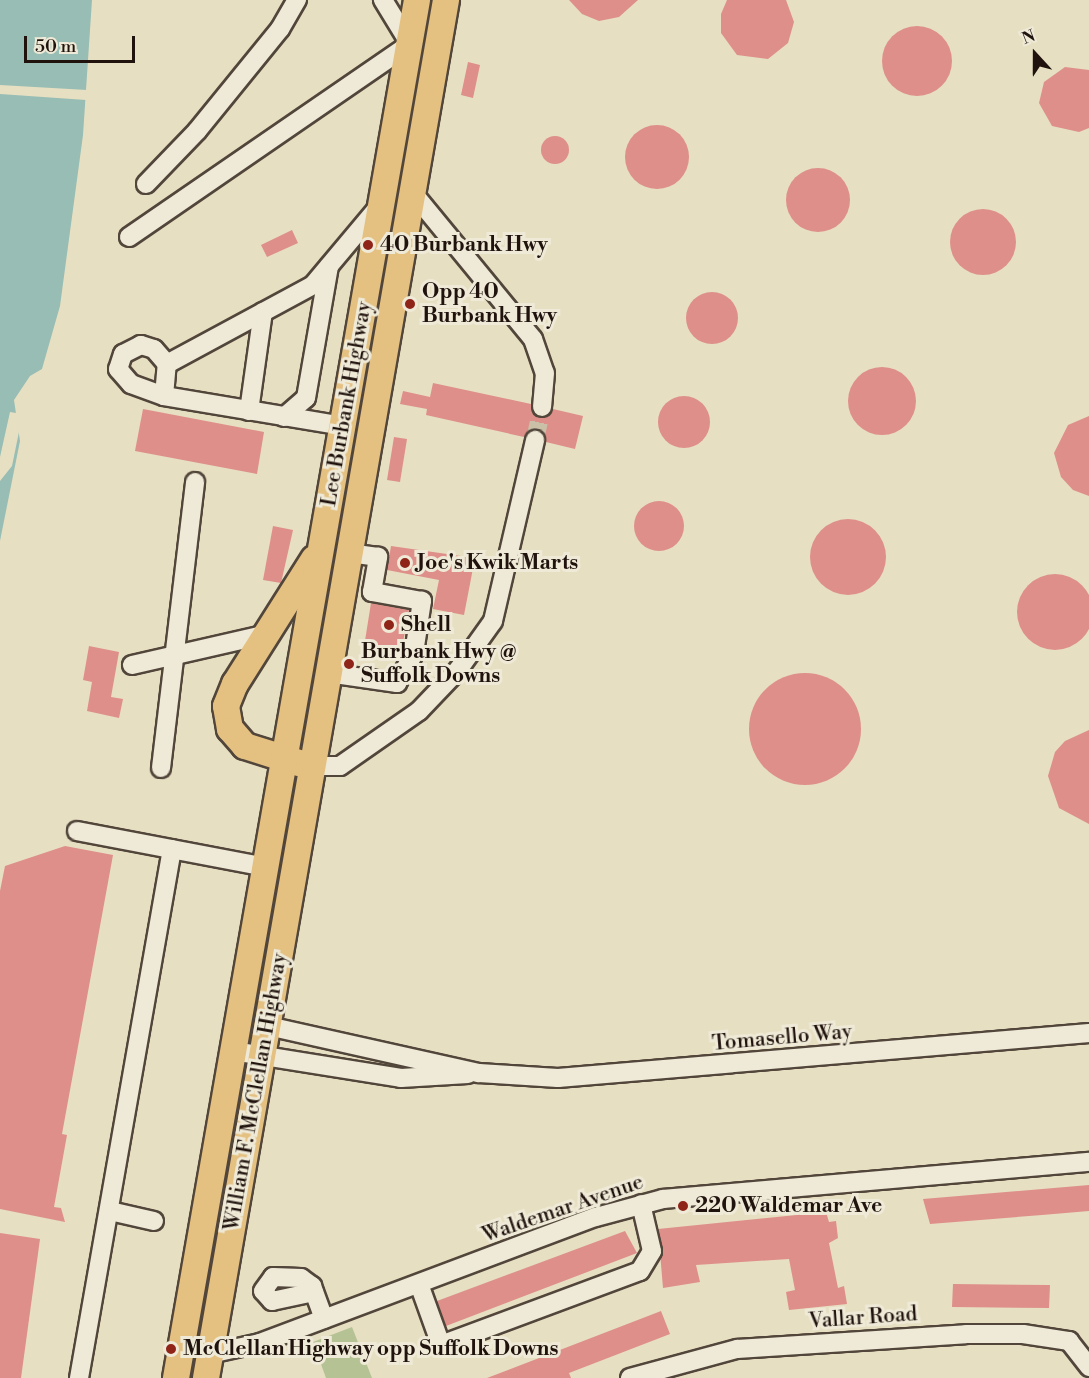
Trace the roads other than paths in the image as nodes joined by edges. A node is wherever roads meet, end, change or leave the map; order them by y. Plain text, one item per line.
1 (297, 0) edge
2 (384, 0) edge
3 (417, 0) edge
4 (446, 0) edge
5 (410, 44) junction
6 (146, 184) dead end
7 (413, 193) junction
8 (382, 203) junction
9 (129, 237) dead end
10 (329, 266) junction
11 (262, 312) junction
12 (166, 364) junction
13 (164, 396) junction
14 (542, 407) tunnel mouth
15 (249, 411) junction
16 (284, 417) junction
17 (343, 426) junction
18 (535, 440) tunnel mouth
19 (195, 482) dead end
20 (321, 549) junction
21 (350, 552) junction
22 (267, 634) junction
23 (175, 655) junction
24 (132, 665) dead end
25 (328, 672) junction
26 (284, 760) junction
27 (312, 766) junction
28 (161, 768) dead end
29 (305, 805) joint
30 (276, 809) joint
31 (76, 831) dead end
32 (172, 849) junction
33 (266, 867) junction
34 (268, 1026) junction
35 (1089, 1033) edge
36 (233, 1051) junction
37 (262, 1057) junction
38 (479, 1073) junction
39 (1089, 1162) edge
40 (641, 1204) junction
41 (110, 1211) junction
42 (154, 1221) dead end
43 (419, 1284) junction
44 (314, 1292) dead end
45 (324, 1319) junction
46 (208, 1366) edge
47 (1089, 1367) edge
48 (1089, 1375) edge
49 (79, 1378) edge
50 (176, 1378) edge
51 (630, 1378) edge
52 (1081, 1378) edge

1 - 6 street
2 - 5 street
3 - 5 highway, Lee Burbank Highway
4 - 7 highway, Lee Burbank Highway
5 - 8 highway, Lee Burbank Highway
5 - 9 street
7 - 14 street
7 - 21 highway, Lee Burbank Highway
8 - 10 street
8 - 17 highway, Lee Burbank Highway
10 - 11 street
10 - 16 street
11 - 12 street
11 - 15 street
12 - 13 street
12 - 13 street
13 - 15 street
15 - 16 street
16 - 17 street
17 - 20 highway, Lee Burbank Highway
18 - 27 street
19 - 23 street
20 - 22 highway
20 - 26 highway, Lee Burbank Highway
21 - 25 highway, Lee Burbank Highway
21 - 25 street
22 - 23 street
22 - 26 highway
23 - 24 street
23 - 28 street
25 - 27 highway, Lee Burbank Highway
26 - 27 highway
26 - 30 highway, Lee Burbank Highway
27 - 29 highway, Lee Burbank Highway
29 - 34 highway, William F. McClellan Highway
30 - 33 highway, William F. McClellan Highway
31 - 32 street
32 - 33 street
32 - 41 street
33 - 36 highway, William F. McClellan Highway
34 - 37 highway, William F. McClellan Highway
34 - 38 street, Tomasello Way
35 - 38 street, Tomasello Way
36 - 37 street, Tomasello Way
36 - 50 highway, William F. McClellan Highway
37 - 38 street, Tomasello Way
37 - 46 highway, William F. McClellan Highway
39 - 40 street, Waldemar Avenue
40 - 43 street, Waldemar Avenue
40 - 43 street
41 - 42 street
41 - 49 street
43 - 45 street, Waldemar Avenue
44 - 45 street
45 - 46 street, Waldemar Avenue
47 - 51 street, Vallar Road
48 - 52 street

